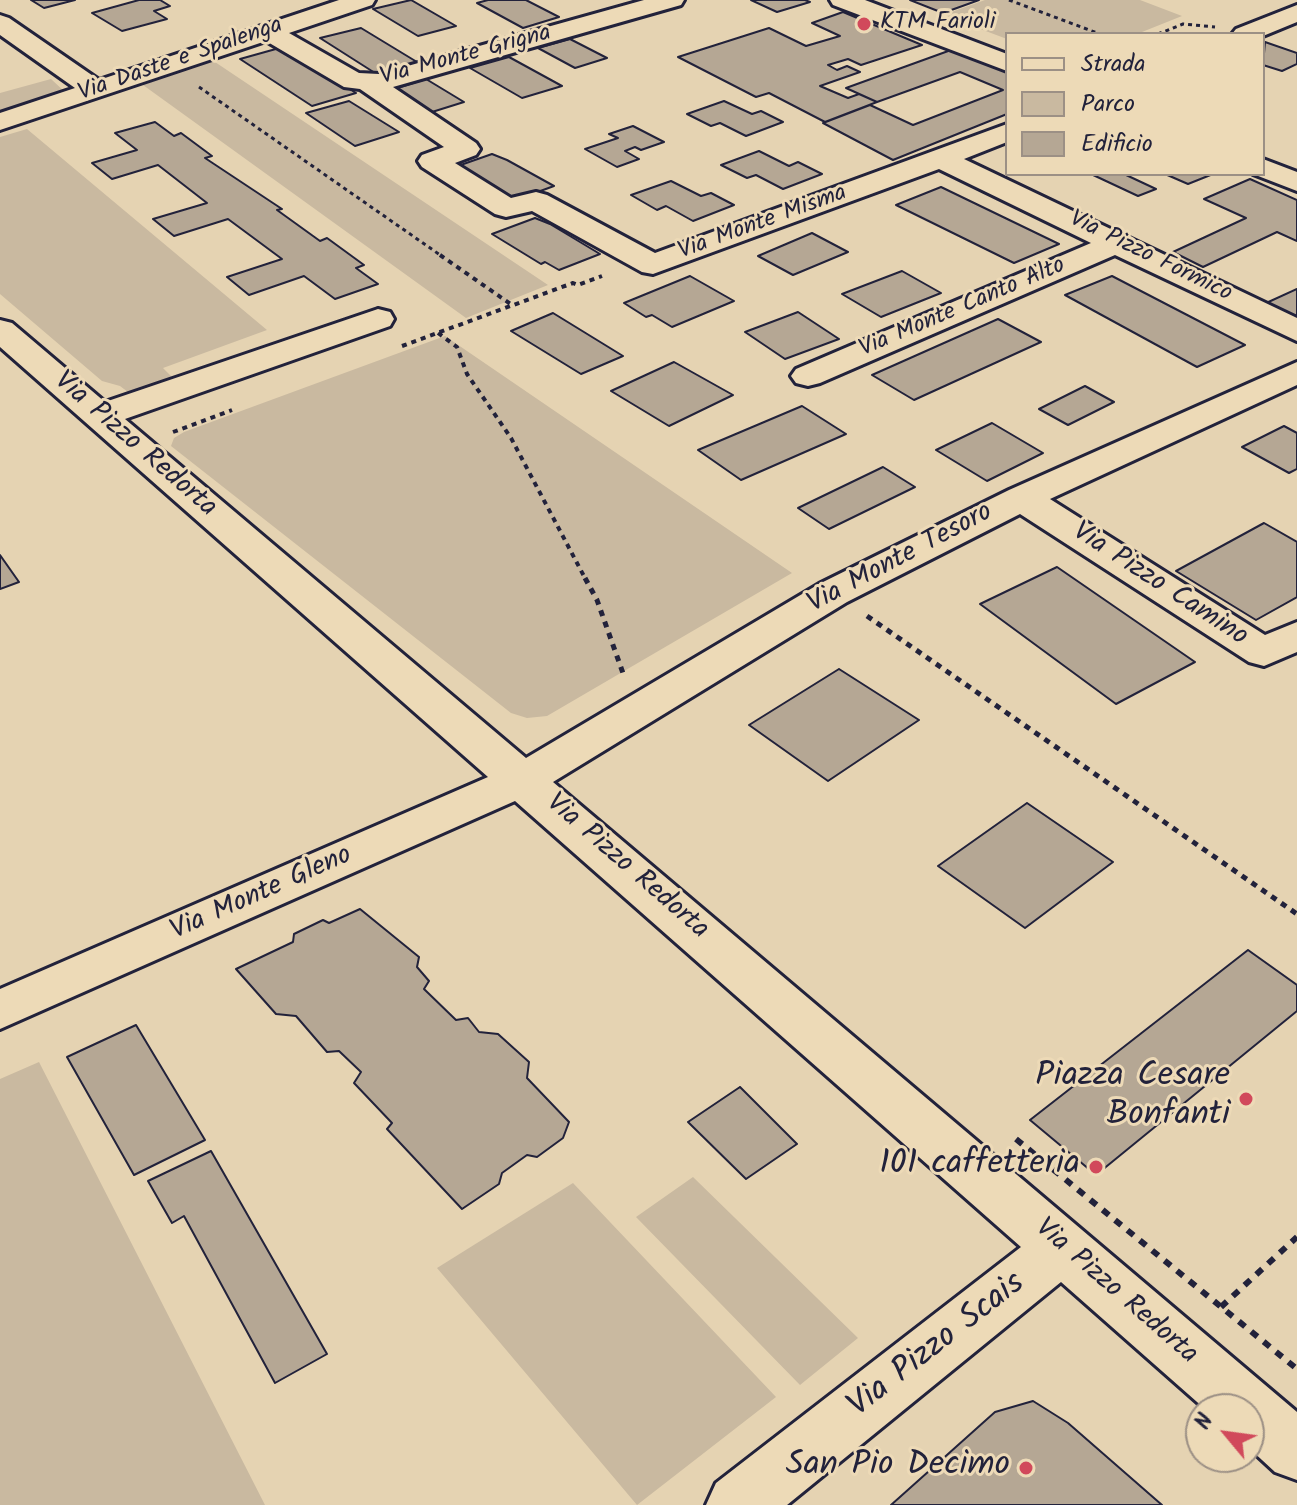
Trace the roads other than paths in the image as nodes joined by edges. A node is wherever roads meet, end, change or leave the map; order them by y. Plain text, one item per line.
1 (363, 0) edge
2 (672, 0) edge
3 (842, 0) edge
4 (1297, 13) edge
5 (0, 23) edge
6 (269, 32) junction
7 (1250, 32) edge
8 (1005, 62) edge
9 (369, 83) junction
10 (96, 90) junction
11 (0, 122) edge
12 (1005, 133) edge
13 (940, 159) junction
14 (1265, 169) edge
15 (1016, 180) edge
16 (1297, 182) edge
17 (1118, 243) junction
18 (378, 319) dead end
19 (0, 330) edge
20 (1297, 331) edge
21 (1297, 372) edge
22 (808, 376) dead end
23 (100, 416) junction
24 (1022, 498) junction
25 (1297, 635) edge
26 (523, 780) junction
27 (0, 1010) edge
28 (1062, 1248) junction
29 (1230, 1393) edge
30 (1265, 1423) edge
31 (1297, 1451) edge
32 (738, 1505) edge

1 - 6 street, Via Daste e Spalenga
2 - 9 street, Via Monte Grigna
3 - 8 street
4 - 7 street
5 - 10 street
6 - 9 street, Via Monte Grigna
6 - 10 street, Via Daste e Spalenga
9 - 13 street, Via Monte Misma
10 - 11 street, Via Daste e Spalenga
12 - 13 street
13 - 15 street, Via Pizzo Formico
14 - 16 street
15 - 17 street, Via Pizzo Formico
17 - 20 street, Via Pizzo Formico
17 - 22 street, Via Monte Canto Alto
18 - 23 street
19 - 23 street, Via Pizzo Redorta
21 - 24 street, Via Monte Tesoro
23 - 26 street, Via Pizzo Redorta
24 - 25 street, Via Pizzo Camino
24 - 26 street, Via Monte Tesoro
26 - 27 street, Via Monte Gleno
26 - 28 street, Via Pizzo Redorta
28 - 29 street, Via Pizzo Redorta
28 - 32 street, Via Pizzo Scais
30 - 31 street, Via Pizzo Redorta

